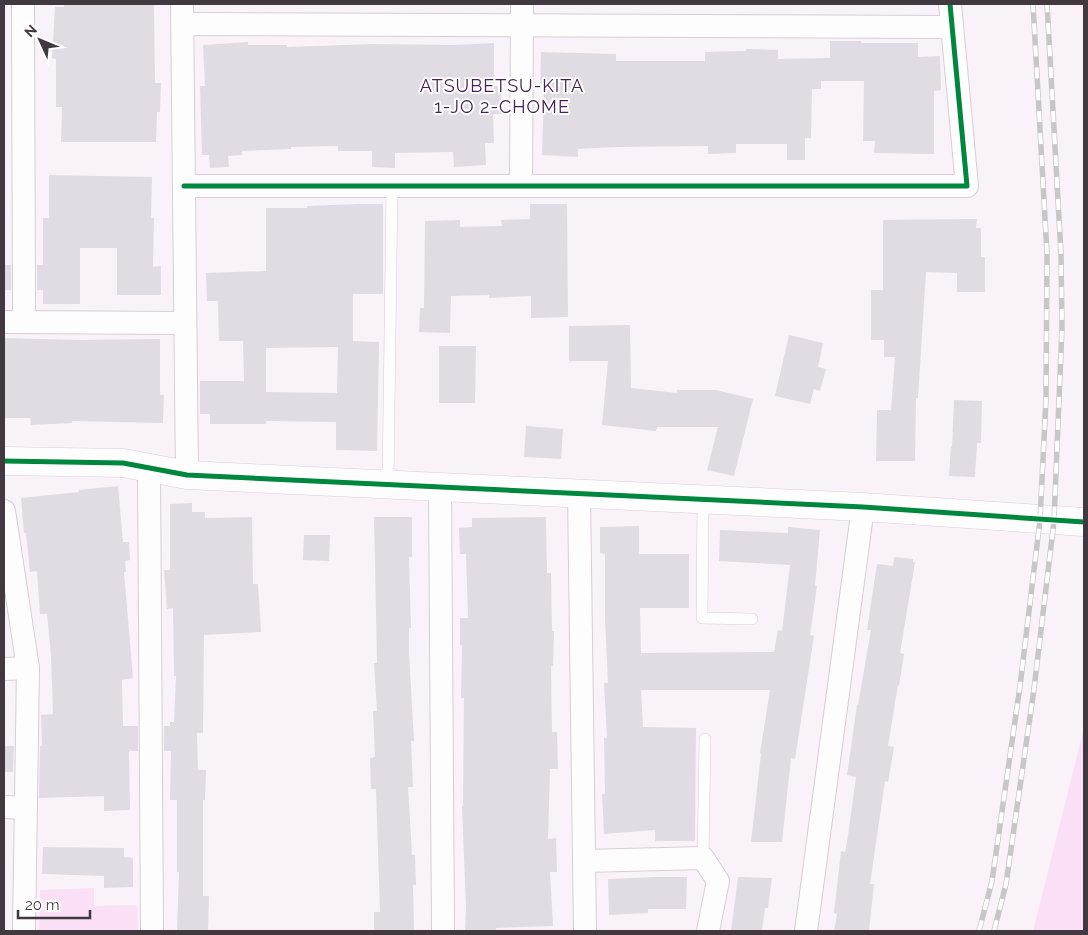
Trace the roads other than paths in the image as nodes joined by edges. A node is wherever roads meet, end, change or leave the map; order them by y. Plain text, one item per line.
1 (23, 4) edge
2 (950, 4) edge
3 (182, 14) edge
4 (522, 15) edge
5 (952, 27) junction
6 (184, 186) junction
7 (392, 186) junction
8 (521, 186) junction
9 (14, 322) edge
10 (185, 323) junction
11 (4, 461) edge
12 (149, 468) junction
13 (187, 475) junction
14 (388, 485) junction
15 (440, 487) junction
16 (579, 494) junction
17 (703, 500) junction
18 (863, 507) junction
19 (4, 512) edge
20 (1084, 522) edge
21 (752, 619) dead end
22 (28, 668) junction
23 (4, 669) edge
24 (705, 739) dead end
25 (4, 807) edge
26 (26, 808) junction
27 (703, 858) junction
28 (584, 861) junction
29 (24, 931) edge
30 (152, 931) edge
31 (443, 931) edge
32 (585, 931) edge
33 (708, 931) edge
34 (806, 931) edge

1 - 9 street
2 - 5 street
3 - 4 street
3 - 6 street
4 - 5 street
4 - 8 street
5 - 8 street
6 - 7 street
6 - 10 street
7 - 8 street
7 - 14 lane
9 - 10 street
10 - 13 street
11 - 12 street
12 - 13 street
12 - 30 street
13 - 14 street
14 - 15 street
15 - 16 street
15 - 31 street
16 - 17 street
16 - 28 street
17 - 18 street
17 - 21 lane
18 - 20 street
18 - 34 street
19 - 22 street
22 - 23 street
22 - 26 street
24 - 27 lane
25 - 26 street
26 - 29 street
27 - 28 street
27 - 33 street
28 - 32 street

